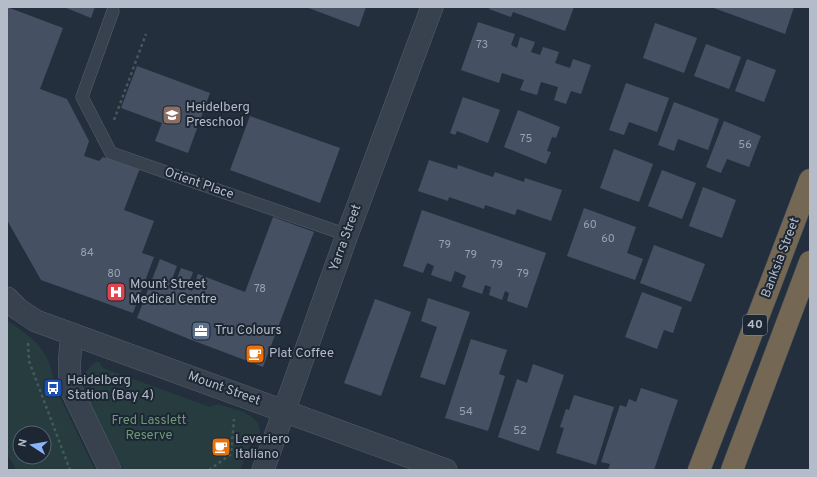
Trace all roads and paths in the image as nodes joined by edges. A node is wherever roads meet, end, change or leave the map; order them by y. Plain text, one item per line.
1 (432, 7) edge
2 (113, 12) dead end
3 (146, 34) dead end
4 (111, 127) dead end
5 (810, 180) edge
6 (347, 235) junction
7 (810, 262) edge
8 (7, 298) edge
9 (72, 334) junction
10 (28, 343) dead end
11 (285, 411) junction
12 (234, 419) dead end
13 (70, 470) edge
14 (110, 470) edge
15 (209, 470) edge
16 (263, 470) edge
17 (446, 470) edge
18 (699, 470) edge
19 (732, 470) edge

1 - 6 street, Yarra Street
2 - 6 lane, Orient Place
3 - 4 path
5 - 18 highway, Banksia Street / 40
6 - 11 street, Yarra Street
7 - 19 highway, 40
8 - 9 street, Mount Street
9 - 11 street, Mount Street
9 - 14 street
10 - 13 path
11 - 16 street, Yarra Street
11 - 17 street, Mount Street
12 - 15 path

